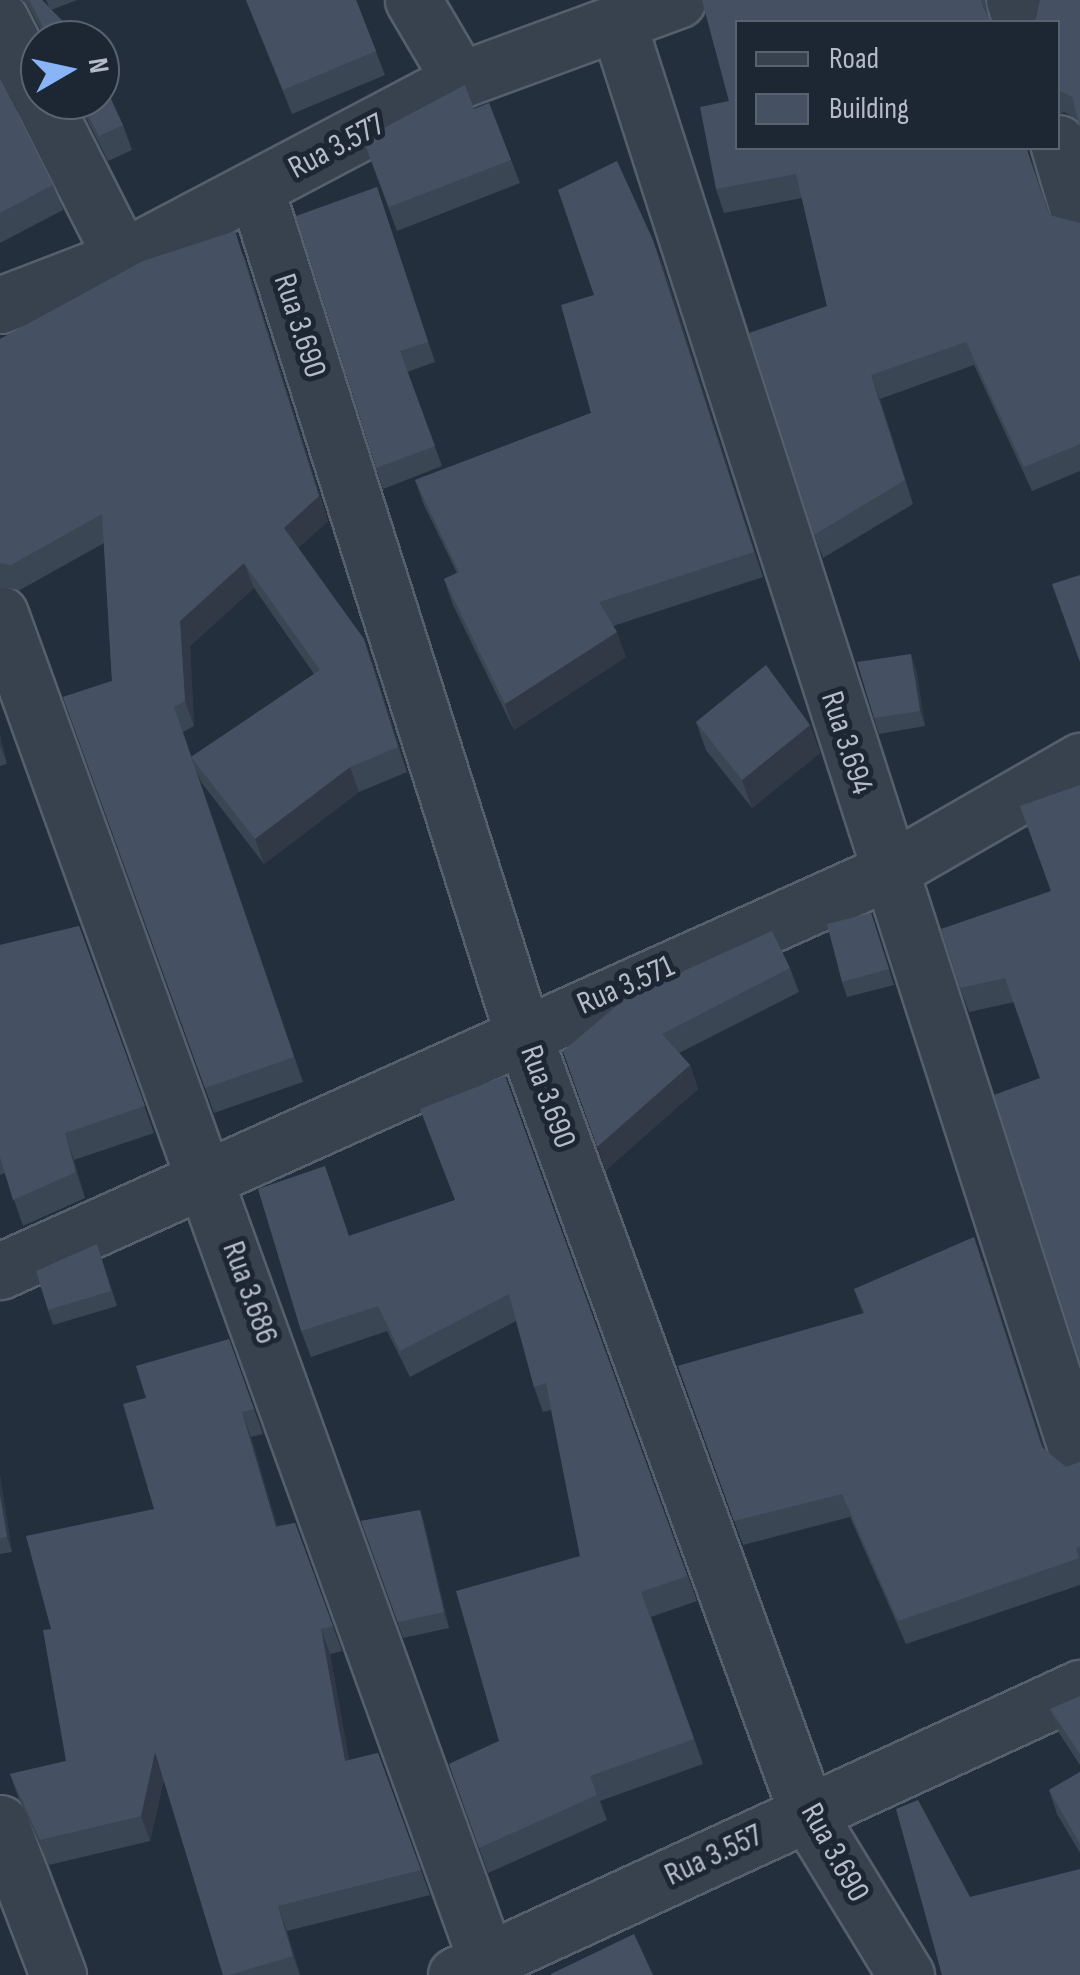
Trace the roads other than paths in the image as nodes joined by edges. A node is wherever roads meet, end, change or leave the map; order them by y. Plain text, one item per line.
1 (413, 0) edge
2 (678, 0) edge
3 (0, 19) edge
4 (618, 24) junction
5 (20, 58) edge
6 (460, 80) junction
7 (52, 120) edge
8 (1060, 150) edge
9 (256, 190) junction
10 (1080, 217) edge
11 (122, 258) junction
12 (0, 305) edge
13 (0, 614) edge
14 (1080, 761) edge
15 (887, 872) junction
16 (522, 1031) junction
17 (207, 1174) junction
18 (0, 1271) edge
19 (1080, 1460) edge
20 (1080, 1688) edge
21 (807, 1813) junction
22 (0, 1823) edge
23 (478, 1971) edge
24 (58, 1975) edge
25 (906, 1975) edge

1 - 6 street
2 - 4 street, Rua 3.577
3 - 5 street
4 - 6 street, Rua 3.577
4 - 15 street, Rua 3.694
6 - 9 street, Rua 3.577
7 - 11 street
8 - 10 street
9 - 11 street, Rua 3.577
9 - 16 street, Rua 3.690
11 - 12 street, Rua 3.577
13 - 17 street, Rua 3.686
14 - 15 street, Rua 3.571
15 - 16 street, Rua 3.571
15 - 19 street, Rua 3.694
16 - 17 street, Rua 3.571
16 - 21 street, Rua 3.690
17 - 18 street, Rua 3.571
17 - 23 street, Rua 3.686
20 - 21 street, Rua 3.557
21 - 23 street, Rua 3.557
21 - 25 street, Rua 3.690
22 - 24 street

